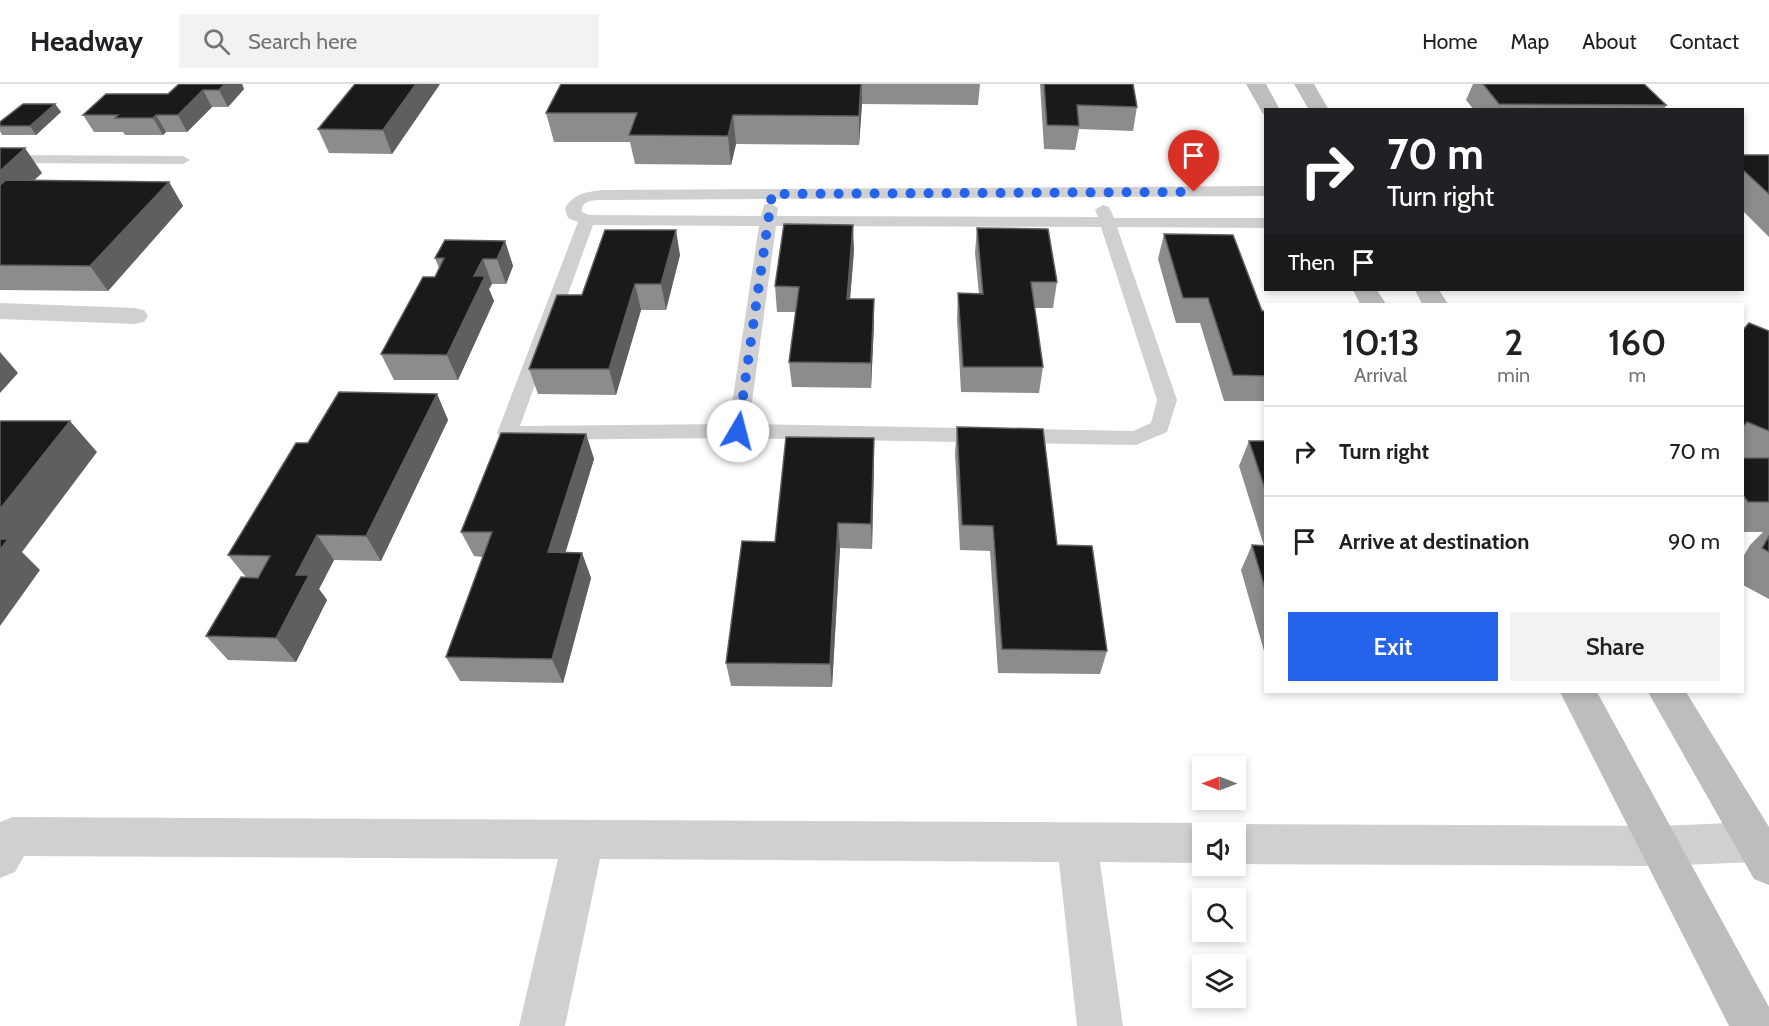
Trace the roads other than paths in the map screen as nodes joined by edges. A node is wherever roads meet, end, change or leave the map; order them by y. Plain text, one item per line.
1 (1256, 84) edge
2 (1304, 84) edge
3 (1269, 108) edge
4 (1318, 108) edge
5 (0, 159) edge
6 (183, 160) dead end
7 (1264, 191) edge
8 (1099, 193) junction
9 (772, 194) junction
10 (587, 220) junction
11 (769, 221) junction
12 (1106, 222) junction
13 (1264, 223) edge
14 (0, 311) edge
15 (135, 316) dead end
16 (738, 431) junction
17 (1579, 693) edge
18 (1667, 693) edge
19 (583, 841) junction
20 (1077, 843) junction
21 (1192, 843) edge
22 (1246, 844) edge
23 (1659, 846) junction
24 (1762, 854) edge
25 (0, 858) edge
26 (542, 1026) edge
27 (1100, 1026) edge
28 (1754, 1026) edge

1 - 3 main road
2 - 4 main road
5 - 6 lane
7 - 8 lane
8 - 9 lane
8 - 12 lane
9 - 10 lane
9 - 11 lane
10 - 11 lane
10 - 16 lane
11 - 12 lane
11 - 16 lane
12 - 13 lane
12 - 16 lane
14 - 15 street
17 - 23 main road
18 - 24 main road
19 - 20 street
19 - 25 street
19 - 26 street
20 - 21 street
20 - 27 street
22 - 23 street
23 - 24 street
23 - 28 main road

